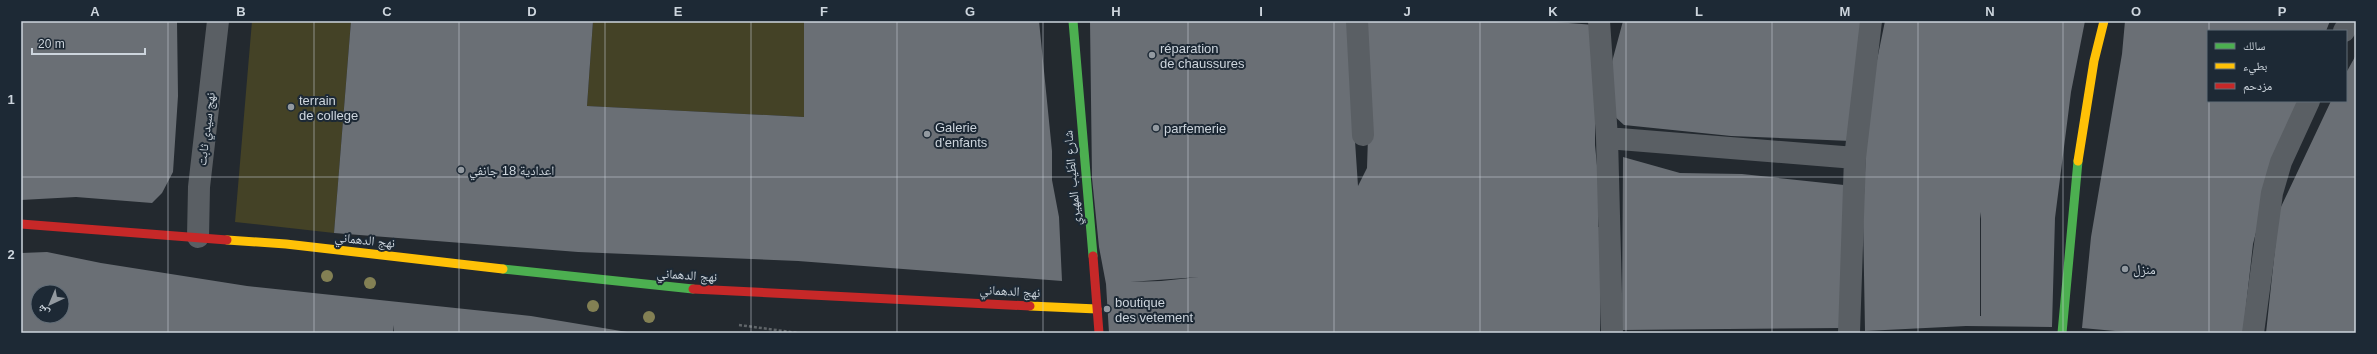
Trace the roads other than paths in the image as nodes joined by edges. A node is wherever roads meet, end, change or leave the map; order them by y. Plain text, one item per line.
1 (218, 21) edge
2 (1073, 21) edge
3 (1357, 21) edge
4 (1599, 21) edge
5 (1871, 21) edge
6 (2104, 21) edge
7 (2350, 21) edge
8 (2345, 30) edge
9 (2309, 102) edge
10 (1363, 135) dead end
11 (1607, 138) junction
12 (1855, 158) junction
13 (21, 224) edge
14 (198, 237) junction
15 (1097, 309) junction
16 (1099, 333) edge
17 (1612, 333) edge
18 (1849, 333) edge
19 (2062, 333) edge
20 (2253, 333) edge

1 - 14 street, نهج سيدي ثابت
2 - 15 street, شارع الطّيب المهيري
3 - 10 street
4 - 11 street
5 - 12 street
6 - 19 street
7 - 8 street
9 - 20 street
11 - 12 street
11 - 17 street
12 - 18 street
13 - 14 street, نهج الدهماني
14 - 15 street, نهج الدهماني
15 - 16 street, شارع الطّيب المهيري

